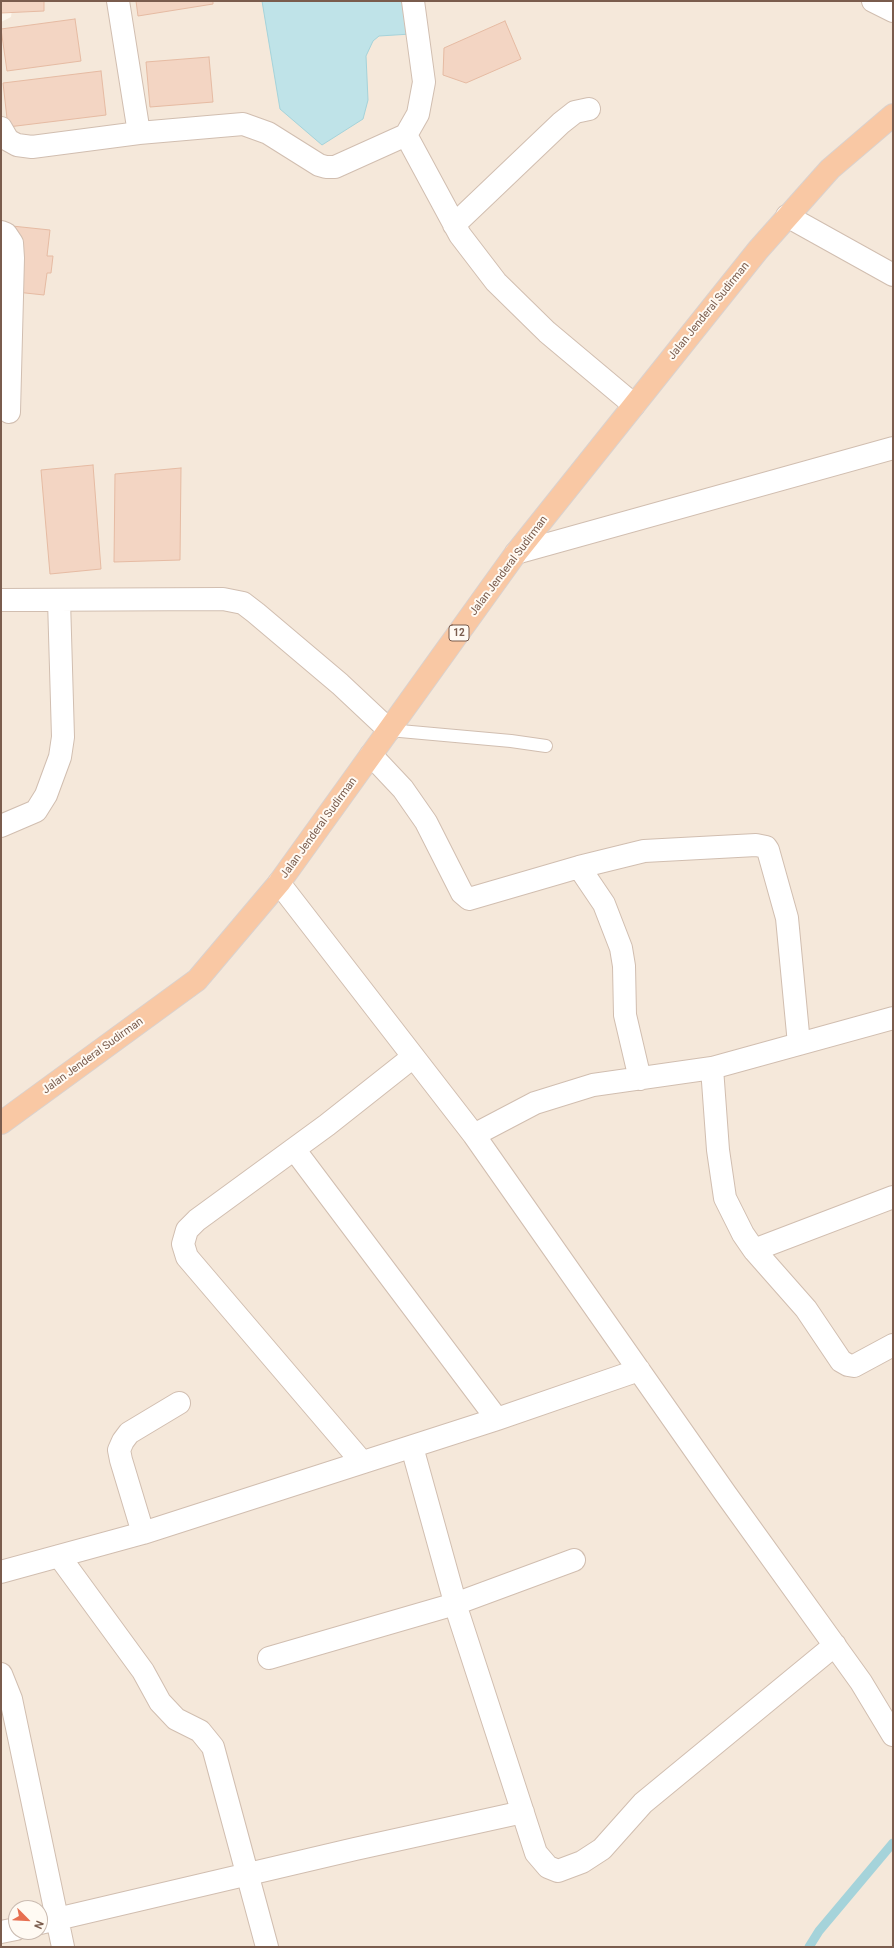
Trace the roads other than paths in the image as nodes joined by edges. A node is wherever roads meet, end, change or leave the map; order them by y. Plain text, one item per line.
1 (118, 1) edge
2 (413, 1) edge
3 (873, 1) edge
4 (893, 11) edge
5 (589, 109) dead end
6 (893, 115) edge
7 (1, 128) edge
8 (139, 133) junction
9 (406, 134) junction
10 (787, 216) junction
11 (454, 225) junction
12 (1, 232) edge
13 (893, 275) edge
14 (634, 404) junction
15 (9, 412) dead end
16 (893, 448) edge
17 (516, 553) junction
18 (1, 600) edge
19 (59, 600) junction
20 (389, 730) junction
21 (546, 746) dead end
22 (371, 755) junction
23 (1, 826) edge
24 (579, 867) junction
25 (279, 883) junction
26 (893, 1018) edge
27 (799, 1044) junction
28 (413, 1057) junction
29 (712, 1068) junction
30 (640, 1079) junction
31 (1, 1123) edge
32 (474, 1135) junction
33 (294, 1149) junction
34 (893, 1197) edge
35 (754, 1250) junction
36 (893, 1345) edge
37 (639, 1370) junction
38 (178, 1403) dead end
39 (497, 1419) junction
40 (412, 1446) junction
41 (362, 1462) junction
42 (143, 1533) junction
43 (59, 1556) junction
44 (574, 1560) dead end
45 (1, 1572) edge
46 (455, 1604) junction
47 (834, 1645) junction
48 (269, 1658) dead end
49 (1, 1674) edge
50 (893, 1735) edge
51 (523, 1812) junction
52 (248, 1875) junction
53 (44, 1900) edge
54 (48, 1922) edge
55 (63, 1947) edge
56 (267, 1947) edge

1 - 8 street
2 - 9 street
3 - 4 street
5 - 11 street
6 - 10 highway, Jalan Jenderal Sudirman / 12
7 - 8 street
8 - 9 street
9 - 11 street
10 - 13 street
10 - 14 highway, Jalan Jenderal Sudirman / 12
11 - 14 street
12 - 15 street
14 - 17 highway, Jalan Jenderal Sudirman / 12
16 - 17 street
17 - 20 highway, Jalan Jenderal Sudirman / 12
18 - 19 street
19 - 20 street
19 - 23 street
20 - 21 lane
20 - 22 highway, Jalan Jenderal Sudirman / 12
22 - 24 street
22 - 25 highway, Jalan Jenderal Sudirman / 12
24 - 27 street
24 - 30 street
25 - 28 street
25 - 31 highway, Jalan Jenderal Sudirman / 12
26 - 27 street
27 - 29 street
28 - 32 street
28 - 33 street
29 - 30 street
29 - 35 street
30 - 32 street
32 - 37 street
33 - 39 street
33 - 41 street
34 - 35 street
35 - 36 street
37 - 39 street
37 - 47 street
38 - 42 street
39 - 40 street
40 - 41 street
40 - 46 street
41 - 42 street
42 - 43 street
43 - 45 street
43 - 52 street
44 - 46 street
46 - 48 street
46 - 51 street
47 - 50 street
47 - 51 street
49 - 53 street
51 - 52 street
52 - 54 street
52 - 56 street
54 - 55 street

